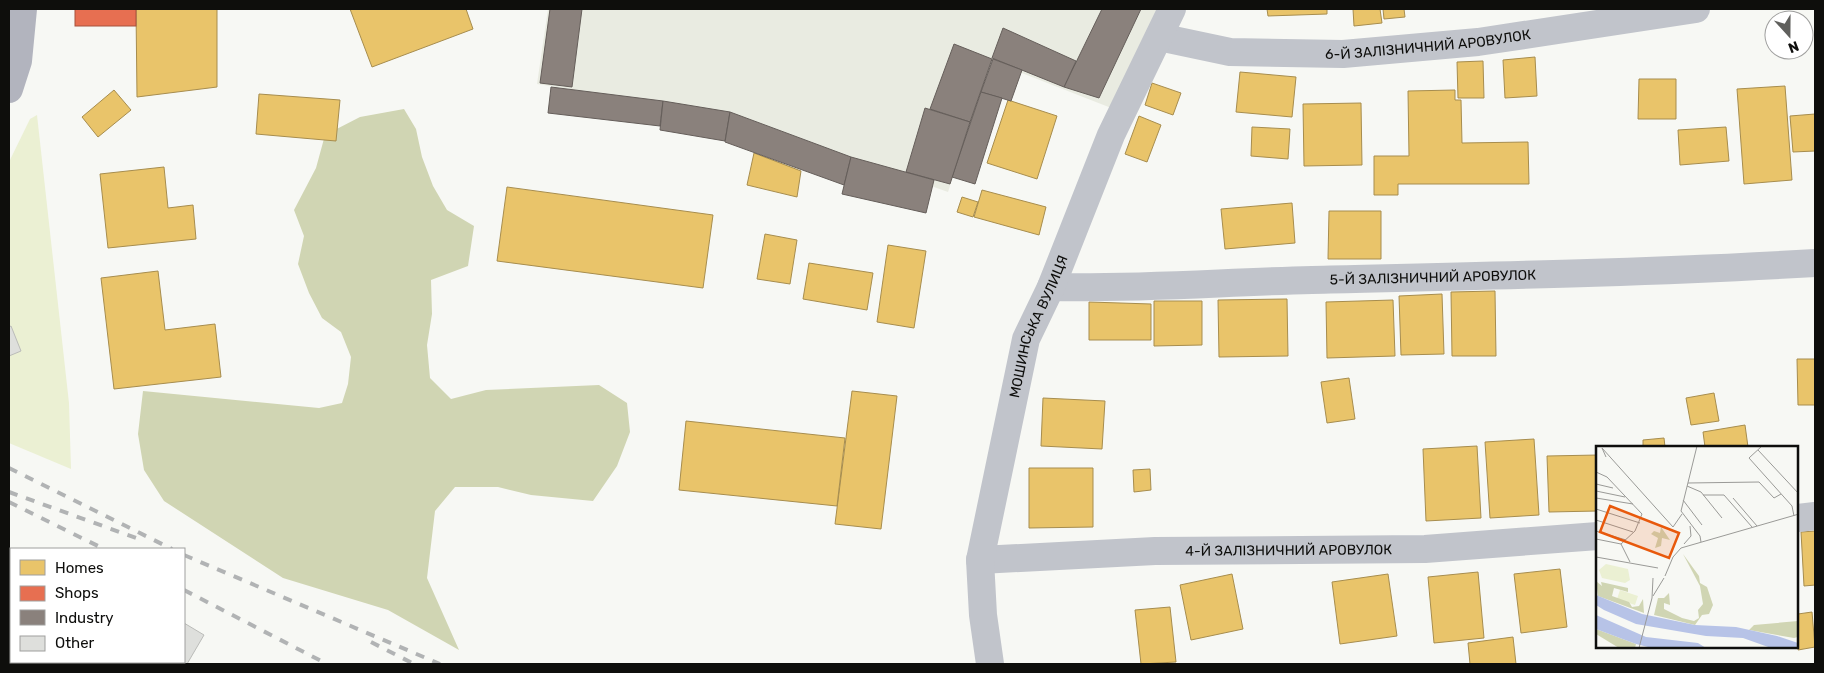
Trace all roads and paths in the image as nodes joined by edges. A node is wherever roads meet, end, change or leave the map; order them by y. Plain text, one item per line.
1 (23, 9) edge
2 (1172, 9) edge
3 (1696, 9) edge
4 (1159, 38) junction
5 (9, 89) edge
6 (1815, 263) edge
7 (1051, 287) junction
8 (1815, 516) edge
9 (1799, 518) edge
10 (1596, 536) edge
11 (980, 560) junction
12 (990, 664) edge

1 - 5 highway
2 - 4 street, МОШИНСЬКА ВУЛИЦЯ
3 - 4 street, 6-Й ЗАЛІЗНИЧНИЙ АРОВУЛОК
4 - 7 street, МОШИНСЬКА ВУЛИЦЯ
6 - 7 street, 5-Й ЗАЛІЗНИЧНИЙ АРОВУЛОК
7 - 11 street, МОШИНСЬКА ВУЛИЦЯ
8 - 9 street
10 - 11 street, 4-Й ЗАЛІЗНИЧНИЙ АРОВУЛОК
11 - 12 street, МОШИНСЬКА ВУЛИЦЯ

